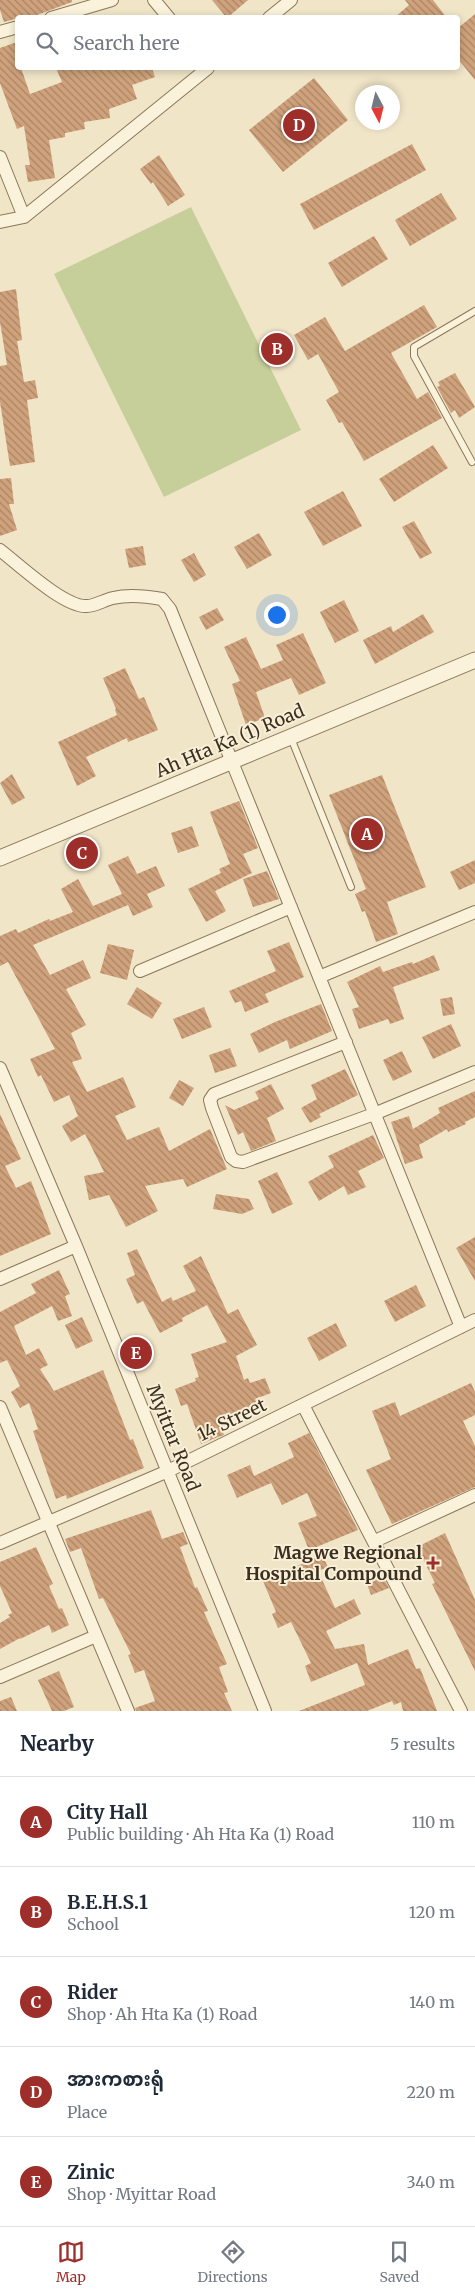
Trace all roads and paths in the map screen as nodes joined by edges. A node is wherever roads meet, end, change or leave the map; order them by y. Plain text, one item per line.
1 (112, 0) edge
2 (154, 0) edge
3 (291, 0) edge
4 (61, 15) edge
5 (166, 15) edge
6 (273, 15) edge
7 (15, 28) edge
8 (0, 32) edge
9 (206, 70) edge
10 (0, 157) edge
11 (24, 217) junction
12 (0, 222) edge
13 (475, 311) edge
14 (472, 462) dead end
15 (0, 550) edge
16 (475, 660) edge
17 (291, 736) junction
18 (231, 761) junction
19 (0, 858) edge
20 (351, 887) dead end
21 (291, 907) junction
22 (475, 912) edge
23 (140, 971) dead end
24 (319, 977) junction
25 (346, 1042) junction
26 (0, 1068) edge
27 (475, 1072) edge
28 (374, 1114) junction
29 (76, 1246) junction
30 (0, 1279) edge
31 (475, 1320) edge
32 (461, 1327) junction
33 (304, 1404) junction
34 (0, 1407) edge
35 (168, 1471) junction
36 (475, 1496) edge
37 (48, 1522) junction
38 (375, 1541) junction
39 (0, 1543) edge
40 (96, 1636) junction
41 (0, 1677) edge
42 (128, 1711) edge
43 (265, 1711) edge
44 (461, 1711) edge

1 - 4 street
2 - 5 street
3 - 6 street
7 - 8 street
9 - 11 street
10 - 11 street
11 - 12 street
13 - 14 lane
15 - 18 street
16 - 17 street, Ah Hta Ka (1) Road
17 - 18 street, Ah Hta Ka (1) Road
17 - 20 lane
18 - 19 street, Ah Hta Ka (1) Road
18 - 21 street
21 - 23 street
21 - 24 street
22 - 24 street
24 - 25 street
25 - 28 street
25 - 28 street
26 - 29 street, Myittar Road
27 - 28 street
28 - 32 street
29 - 30 street
29 - 35 street, Myittar Road
31 - 32 street, 14 Street
32 - 33 street, 14 Street
33 - 35 street, 14 Street
33 - 38 street
34 - 37 street
35 - 37 street, 14 Street
35 - 43 street, Myittar Road
36 - 38 street
37 - 39 street, 14 Street
37 - 40 street
38 - 44 street
40 - 41 street
40 - 42 street

